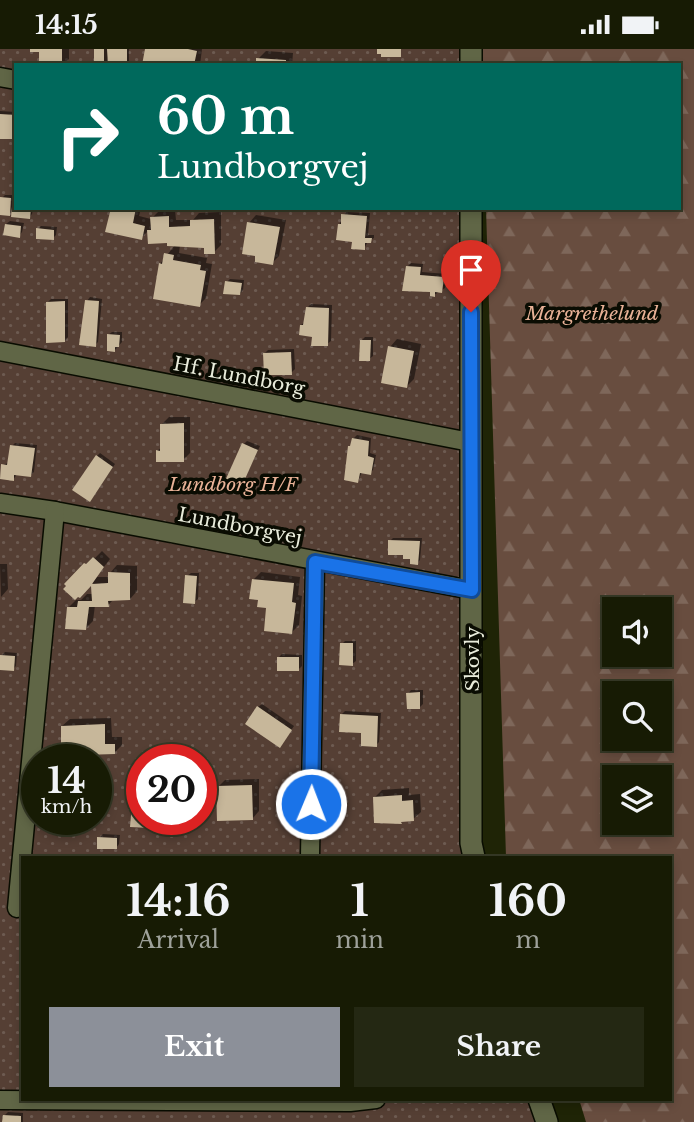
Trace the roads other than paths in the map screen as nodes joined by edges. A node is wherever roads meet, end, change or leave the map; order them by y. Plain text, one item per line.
1 (471, 210) edge
2 (0, 351) edge
3 (470, 442) junction
4 (0, 503) edge
5 (55, 511) junction
6 (315, 562) junction
7 (472, 590) junction
8 (22, 856) edge
9 (310, 856) edge
10 (474, 856) edge
11 (21, 866) edge
12 (17, 908) dead end
13 (0, 1100) edge
14 (21, 1100) edge
15 (117, 1101) edge
16 (363, 1101) edge
17 (539, 1101) edge
18 (547, 1122) edge

1 - 3 street, Skovly
2 - 3 lane, Hf. Lundborg
3 - 7 street, Skovly
4 - 5 lane, Lundborgvej
5 - 6 lane, Lundborgvej
5 - 8 lane
6 - 7 lane, Lundborgvej
6 - 9 lane
7 - 10 street, Skovly
11 - 12 lane
13 - 14 lane
15 - 16 lane
17 - 18 street

